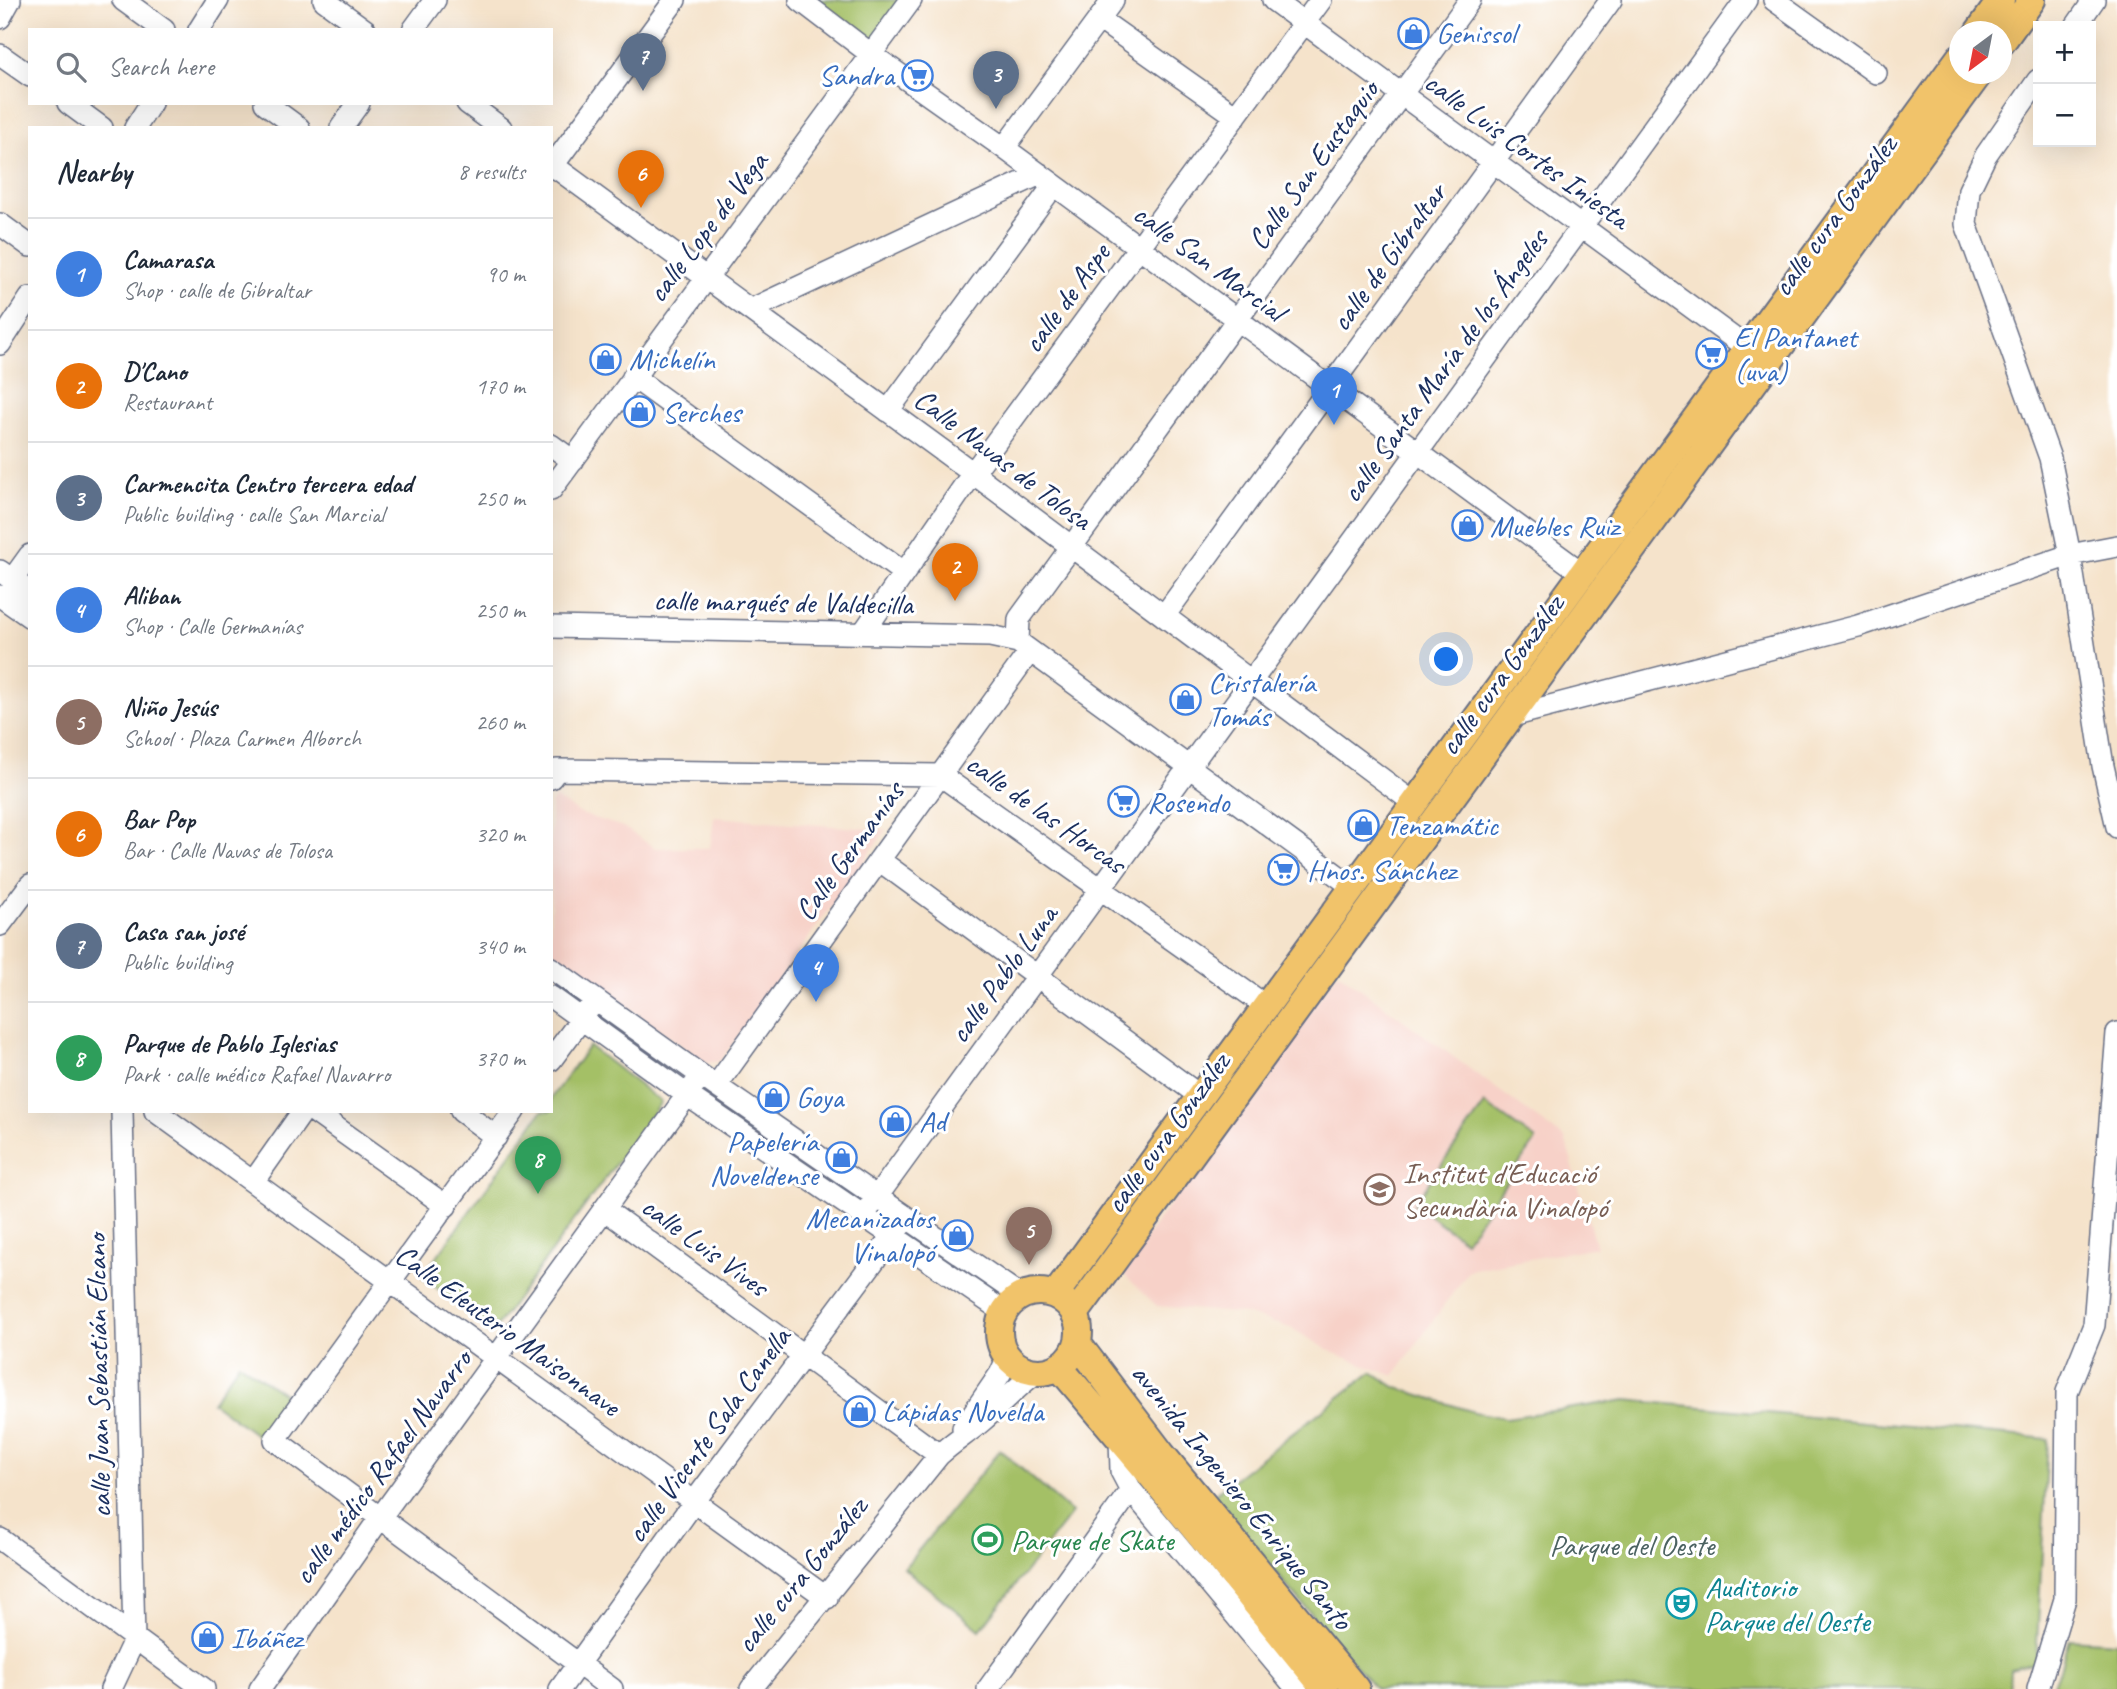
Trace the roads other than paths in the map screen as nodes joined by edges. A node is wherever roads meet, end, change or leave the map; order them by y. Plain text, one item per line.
1 (10, 0) edge
2 (123, 0) edge
3 (218, 0) edge
4 (324, 0) edge
5 (435, 0) edge
6 (675, 0) edge
7 (800, 0) edge
8 (911, 0) edge
9 (1114, 0) edge
10 (1273, 0) edge
11 (1321, 0) edge
12 (1470, 0) edge
13 (1611, 0) edge
14 (1746, 0) edge
15 (1774, 0) edge
16 (2001, 0) edge
17 (2032, 0) edge
18 (2094, 0) edge
19 (0, 18) edge
20 (1099, 19) junction
21 (1986, 21) edge
22 (2079, 21) edge
23 (1304, 23) junction
24 (2012, 27) edge
25 (161, 28) edge
26 (200, 28) edge
27 (362, 28) edge
28 (414, 28) edge
29 (0, 55) edge
30 (872, 55) junction
31 (1949, 71) edge
32 (1876, 73) dead end
33 (28, 75) edge
34 (1972, 84) edge
35 (2035, 84) edge
36 (1402, 95) junction
37 (71, 105) edge
38 (150, 105) edge
39 (268, 105) edge
40 (358, 105) edge
41 (470, 105) edge
42 (1236, 117) junction
43 (99, 126) edge
44 (136, 126) edge
45 (296, 126) edge
46 (342, 126) edge
47 (498, 126) edge
48 (1004, 148) junction
49 (1494, 162) junction
50 (553, 165) edge
51 (553, 167) edge
52 (1047, 180) junction
53 (0, 224) edge
54 (1582, 227) junction
55 (28, 245) edge
56 (1140, 248) junction
57 (706, 278) junction
58 (28, 301) edge
59 (750, 310) junction
60 (1237, 319) junction
61 (0, 344) edge
62 (1747, 348) junction
63 (633, 377) junction
64 (1330, 388) junction
65 (888, 411) junction
66 (553, 446) edge
67 (1418, 453) junction
68 (573, 461) junction
69 (973, 473) junction
70 (553, 487) edge
71 (2117, 546) edge
72 (1071, 547) junction
73 (2070, 555) junction
74 (28, 558) edge
75 (904, 573) junction
76 (1582, 573) junction
77 (11, 585) edge
78 (28, 614) edge
79 (1164, 617) junction
80 (553, 627) edge
81 (863, 633) junction
82 (1024, 646) junction
83 (1252, 682) junction
84 (1512, 716) junction
85 (1190, 768) junction
86 (553, 775) edge
87 (940, 775) junction
88 (1414, 803) junction
89 (2117, 827) edge
90 (879, 860) junction
91 (1353, 887) junction
92 (28, 888) edge
93 (1102, 889) junction
94 (0, 925) edge
95 (553, 969) edge
96 (1037, 978) junction
97 (553, 998) edge
98 (595, 999) junction
99 (1266, 1006) junction
100 (581, 1019) junction
101 (2117, 1033) edge
102 (553, 1057) edge
103 (709, 1081) junction
104 (687, 1095) junction
105 (1200, 1096) junction
106 (122, 1113) edge
107 (158, 1113) edge
108 (302, 1113) edge
109 (316, 1113) edge
110 (464, 1113) edge
111 (513, 1113) edge
112 (496, 1137) junction
113 (253, 1182) junction
114 (877, 1198) junction
115 (446, 1206) junction
116 (604, 1209) junction
117 (863, 1216) junction
118 (906, 1217) junction
119 (892, 1236) junction
120 (391, 1282) junction
121 (1055, 1295) junction
122 (1012, 1304) junction
123 (1075, 1314) junction
124 (1078, 1344) junction
125 (803, 1355) junction
126 (1008, 1357) junction
127 (496, 1358) junction
128 (1048, 1370) junction
129 (957, 1438) junction
130 (1120, 1438) junction
131 (939, 1455) junction
132 (1131, 1490) junction
133 (694, 1502) junction
134 (380, 1518) junction
135 (0, 1539) edge
136 (827, 1598) junction
137 (134, 1640) junction
138 (578, 1664) junction
139 (190, 1685) edge
140 (111, 1689) edge
141 (260, 1689) edge
142 (561, 1689) edge
143 (612, 1689) edge
144 (751, 1689) edge
145 (988, 1689) edge
146 (1297, 1689) edge
147 (1325, 1689) edge
148 (1356, 1689) edge
149 (2038, 1689) edge

1 - 19 street
2 - 25 street
3 - 26 street
4 - 27 street
5 - 28 street
6 - 50 street
7 - 30 street, calle San Marcial
8 - 30 street, calle Lope de Vega
9 - 20 street
10 - 23 street, calle Luis Cortes Iniesta
11 - 23 street, calle de Aspe
12 - 36 street, Calle San Eustaquio
13 - 49 street, calle de Gibraltar
14 - 54 street, calle Santa María de los Ángeles
15 - 32 street
16 - 21 main road
17 - 24 main road
18 - 22 street
20 - 42 street
20 - 48 street
23 - 36 street, calle Luis Cortes Iniesta
23 - 42 street, calle de Aspe
29 - 33 street
30 - 48 street, calle San Marcial
30 - 57 street, calle Lope de Vega
31 - 62 main road, calle cura González
34 - 84 main road, calle cura González
35 - 73 street
36 - 49 street, calle Luis Cortes Iniesta
36 - 60 street, Calle San Eustaquio
37 - 43 street
38 - 44 street
39 - 45 street
40 - 46 street
41 - 47 street
42 - 56 street, calle de Aspe
48 - 52 street, calle San Marcial
49 - 54 street, calle Luis Cortes Iniesta
49 - 64 street, calle de Gibraltar
51 - 57 street, Calle Navas de Tolosa
52 - 56 street, calle San Marcial
52 - 59 street
52 - 65 street
53 - 55 street
54 - 62 street, calle Luis Cortes Iniesta
54 - 67 street, calle Santa María de los Ángeles
56 - 60 street, calle San Marcial
56 - 69 street, calle de Aspe
57 - 59 street, Calle Navas de Tolosa
57 - 63 street, calle Lope de Vega
58 - 61 street
59 - 65 street, Calle Navas de Tolosa
60 - 64 street, calle San Marcial
60 - 72 street, Calle San Eustaquio
62 - 76 main road, calle cura González
63 - 68 street, calle Lope de Vega
63 - 75 street
64 - 67 street, calle San Marcial
64 - 79 street, calle de Gibraltar
65 - 69 street, Calle Navas de Tolosa
66 - 68 street
67 - 76 street, calle San Marcial
67 - 83 street, calle Santa María de los Ángeles
68 - 70 street, calle Lope de Vega
69 - 72 street, Calle Navas de Tolosa
69 - 75 street, calle de Aspe
71 - 73 street
72 - 79 street, Calle Navas de Tolosa
72 - 82 street, Calle San Eustaquio
73 - 84 street
73 - 89 street
74 - 77 street
75 - 81 street, calle de Aspe
76 - 88 main road, calle cura González
77 - 78 street
79 - 83 street, Calle Navas de Tolosa
80 - 81 street, calle marqués de Valdecilla
81 - 82 street, calle marqués de Valdecilla
82 - 85 street, calle marqués de Valdecilla
82 - 87 street, Calle Germanías
83 - 85 street, calle Santa María de los Ángeles
83 - 88 street, Calle Navas de Tolosa
84 - 123 main road, calle cura González
85 - 91 street, calle marqués de Valdecilla
85 - 93 street, calle Pablo Luna
86 - 87 street, calle de las Horcas
87 - 90 street, Calle Germanías
87 - 93 street, calle de las Horcas
88 - 91 main road, calle cura González
90 - 96 street
90 - 103 street, Calle Germanías
91 - 99 main road, calle cura González
92 - 94 street
93 - 96 street, calle Pablo Luna
93 - 99 street, calle de las Horcas
95 - 98 street
96 - 105 street
96 - 114 street, calle Pablo Luna
97 - 100 street
98 - 100 street
98 - 103 street
99 - 105 main road, calle cura González
100 - 102 street
100 - 104 street
101 - 149 street
103 - 104 street, calle médico Rafael Navarro
103 - 114 street
104 - 116 street, calle médico Rafael Navarro
104 - 117 street
105 - 121 main road, calle cura González
106 - 137 street, calle Juan Sebastián Elcano
107 - 113 street, Calle Eleuterio Maisonnave
108 - 113 street
109 - 115 street
110 - 112 street
111 - 112 street
112 - 115 street
113 - 120 street, Calle Eleuterio Maisonnave
114 - 117 street, calle Pablo Luna
114 - 118 street
115 - 120 street
116 - 125 street, calle Luis Vives
116 - 127 street, calle médico Rafael Navarro
117 - 119 street
118 - 119 street, calle Vicente Sala Canella
118 - 122 street
119 - 122 street
119 - 125 street, calle Vicente Sala Canella
120 - 127 street, Calle Eleuterio Maisonnave
120 - 134 street
121 - 122 main road
121 - 123 main road
122 - 126 main road
123 - 124 main road
124 - 128 main road
124 - 148 main road, avenida Ingeniero Enrique Santo
125 - 131 street, calle Luis Vives
125 - 133 street, calle Vicente Sala Canella
126 - 128 main road
126 - 129 street, calle cura González
127 - 133 street, Calle Eleuterio Maisonnave
127 - 134 street, calle médico Rafael Navarro
128 - 129 street, calle cura González
128 - 130 main road, avenida Ingeniero Enrique Santo
129 - 131 street, calle cura González
130 - 132 street, avenida Ingeniero Enrique Santo
130 - 147 main road, avenida Ingeniero Enrique Santo
131 - 136 street, calle cura González
132 - 145 street
132 - 146 street, avenida Ingeniero Enrique Santo
133 - 136 street, Calle Eleuterio Maisonnave
133 - 138 street, calle Vicente Sala Canella
134 - 138 street
134 - 141 street, calle médico Rafael Navarro
135 - 137 street
136 - 144 street, calle cura González
137 - 139 street
137 - 140 street
138 - 142 street, calle Vicente Sala Canella
138 - 143 street

